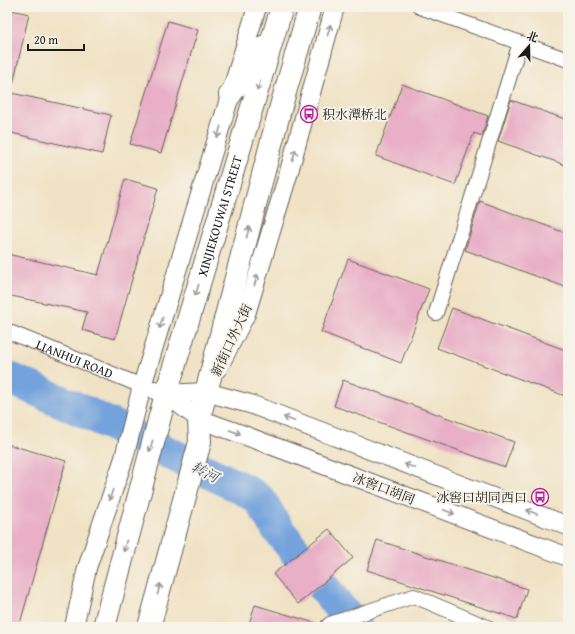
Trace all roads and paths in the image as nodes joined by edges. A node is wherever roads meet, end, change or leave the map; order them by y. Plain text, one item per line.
1 (257, 7) edge
2 (282, 7) edge
3 (310, 7) edge
4 (335, 7) edge
5 (420, 7) edge
6 (275, 32) junction
7 (520, 43) junction
8 (568, 60) edge
9 (230, 94) junction
10 (436, 313) dead end
11 (7, 330) edge
12 (142, 386) junction
13 (206, 392) junction
14 (166, 394) junction
15 (199, 419) junction
16 (568, 526) edge
17 (568, 557) edge
18 (328, 625) edge
19 (74, 627) edge
20 (104, 627) edge
21 (149, 627) edge
22 (488, 627) edge

1 - 9 street
2 - 6 main road, XINJIEKOUWAI STREET
13 -> 3 main road
13 -> 4 street, 新街口外大街
5 - 7 street
6 - 9 main road
6 -> 14 main road, XINJIEKOUWAI STREET
7 - 8 street
7 - 10 street
9 -> 12 street
11 - 12 street, LIANHUI ROAD
12 - 14 street
12 -> 19 street
13 - 14 street
13 - 15 main road, 新街口外大街
16 -> 13 street
14 - 15 street, 冰窖口胡同
14 -> 20 main road, XINJIEKOUWAI STREET
15 -> 17 street, 冰窖口胡同
21 -> 15 main road, 新街口外大街
18 - 22 street

